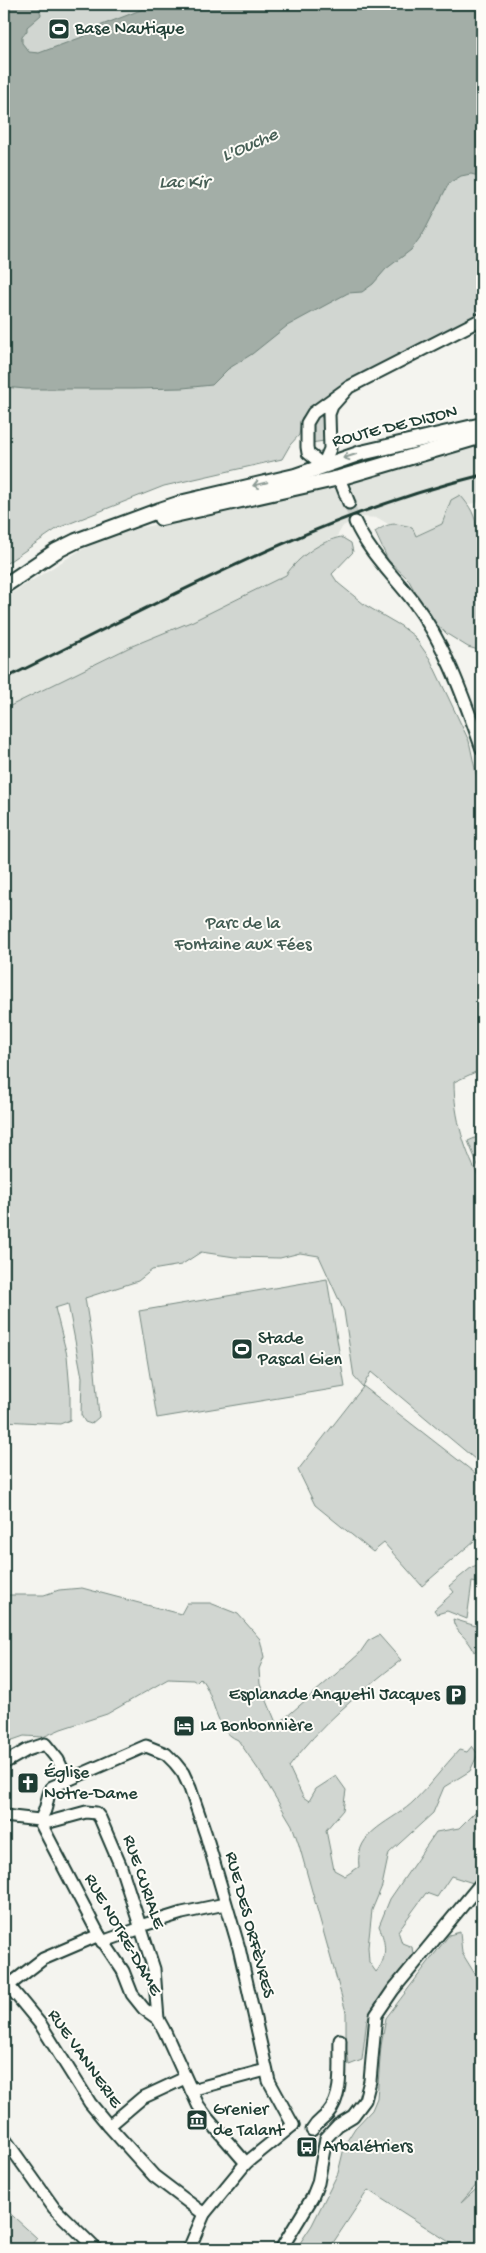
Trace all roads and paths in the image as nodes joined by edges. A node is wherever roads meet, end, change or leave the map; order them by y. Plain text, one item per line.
1 (482, 319) edge
2 (349, 387) junction
3 (480, 429) edge
4 (323, 465) junction
5 (339, 478) junction
6 (282, 490) junction
7 (349, 503) tunnel mouth
8 (355, 522) tunnel mouth
9 (128, 523) junction
10 (4, 586) edge
11 (482, 749) edge
12 (4, 1763) edge
13 (67, 1779) junction
14 (4, 1816) edge
15 (40, 1822) junction
16 (482, 1882) edge
17 (225, 1904) junction
18 (140, 1927) junction
19 (100, 1938) junction
20 (6, 1983) edge
21 (158, 2019) junction
22 (340, 2040) dead end
23 (266, 2070) junction
24 (185, 2078) junction
25 (191, 2090) junction
26 (293, 2125) junction
27 (109, 2126) junction
28 (312, 2130) junction
29 (4, 2138) edge
30 (326, 2138) junction
31 (246, 2163) junction
32 (204, 2214) junction
33 (96, 2249) edge
34 (189, 2249) edge
35 (281, 2249) edge

1 - 2 street
2 - 4 street
2 - 4 street
3 -> 4 main road, ROUTE DE DIJON
3 - 5 main road, ROUTE DE DIJON
4 - 5 main road
4 - 6 main road
4 -> 9 main road, ROUTE DE DIJON
5 - 6 main road, ROUTE DE DIJON
5 - 7 street
6 - 9 main road
8 - 11 street
9 - 10 main road
12 - 13 street
13 - 15 street
13 - 17 street, RUE DES ORFÈVRES
14 - 15 street
15 - 18 street, RUE CURIALE
15 - 19 street, RUE NOTRE-DAME
16 - 30 street
17 - 18 street
17 - 23 street, RUE DES ORFÈVRES
18 - 19 street
18 - 21 street, RUE CURIALE
19 - 20 street
19 - 21 street, RUE NOTRE-DAME
20 - 27 street, RUE VANNERIE
21 - 24 street, RUE NOTRE-DAME
22 - 28 street
23 - 25 street
23 - 26 street, RUE DES ORFÈVRES
24 - 25 street, RUE NOTRE-DAME
24 - 27 street
25 - 31 street, RUE NOTRE-DAME
26 - 28 street
26 - 31 street
27 - 32 street, RUE VANNERIE
28 - 30 street
29 - 33 street
30 - 35 street
31 - 32 street
32 - 34 street

